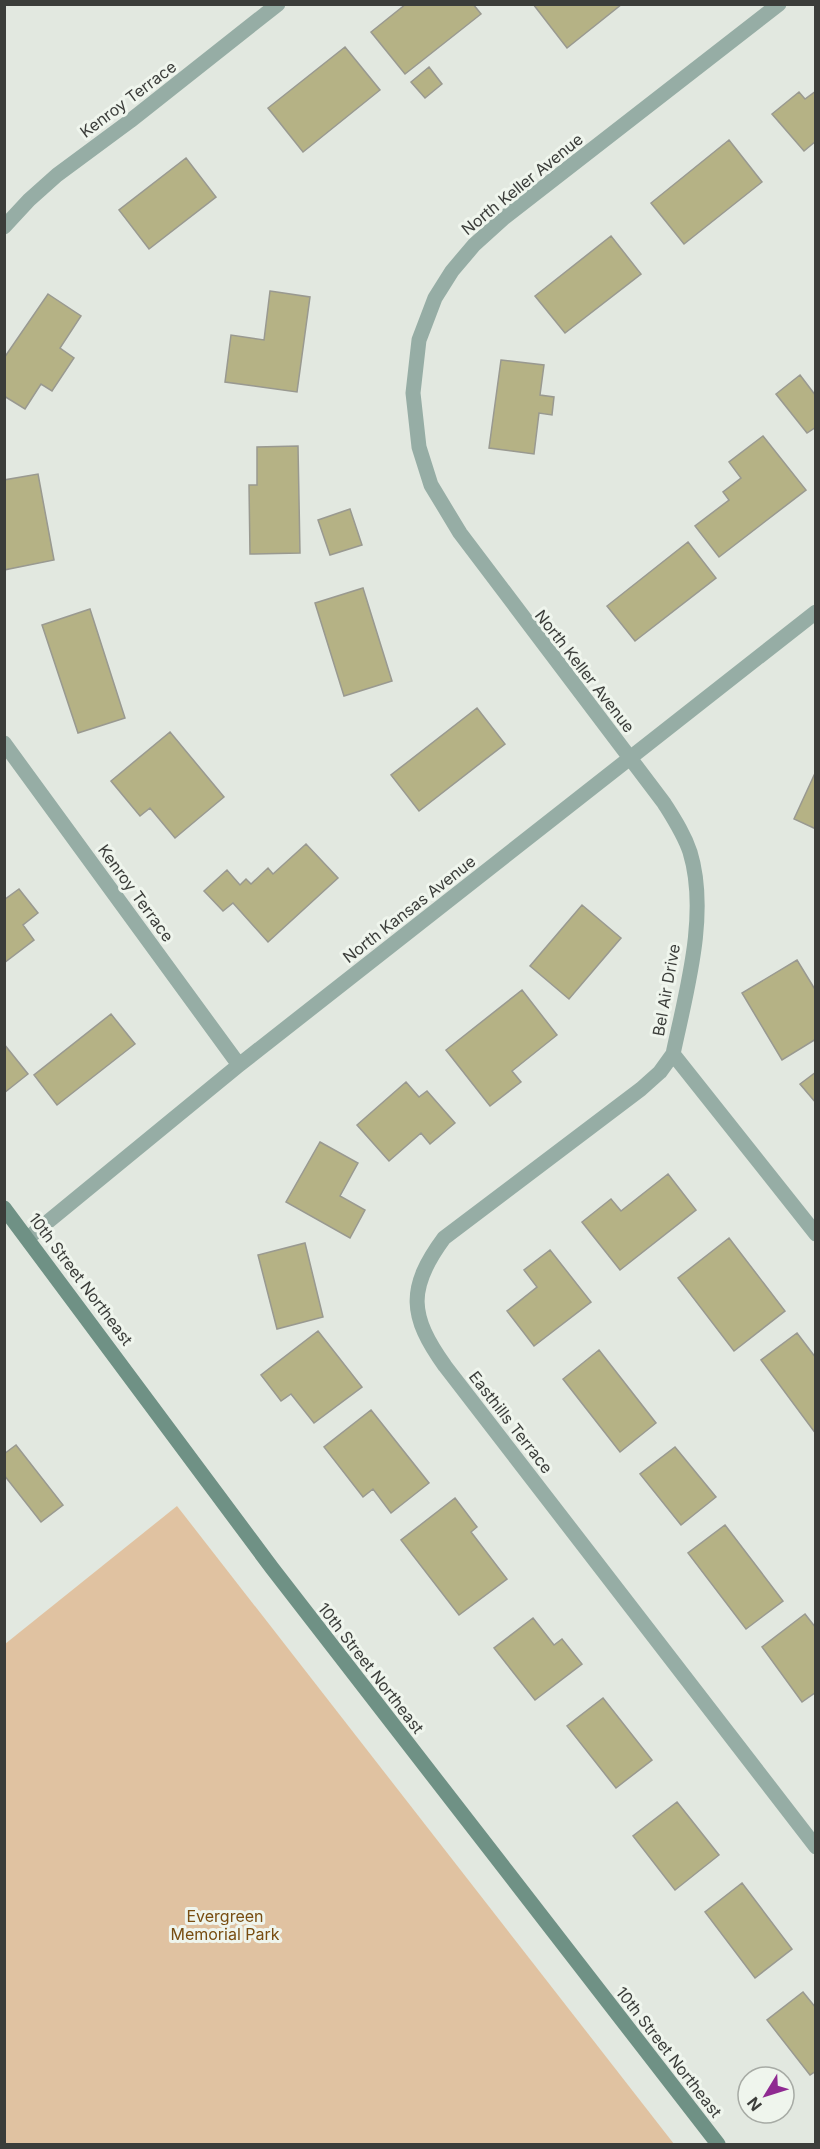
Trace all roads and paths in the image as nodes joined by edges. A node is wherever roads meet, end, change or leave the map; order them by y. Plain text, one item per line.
1 (278, 4) edge
2 (779, 4) edge
3 (4, 227) edge
4 (816, 612) edge
5 (4, 743) edge
6 (630, 758) junction
7 (673, 1054) junction
8 (239, 1065) junction
9 (4, 1208) edge
10 (816, 1234) edge
11 (28, 1238) junction
12 (816, 1847) edge
13 (718, 2145) edge

1 - 3 street, Kenroy Terrace
2 - 6 street, North Keller Avenue
4 - 6 street, North Kansas Avenue
5 - 8 street, Kenroy Terrace
6 - 7 street, Bel Air Drive
6 - 8 street, North Kansas Avenue
7 - 10 street, Bel Air Drive
7 - 12 street, Easthills Terrace
8 - 11 street, North Kansas Avenue
9 - 11 main road, 10th Street Northeast
11 - 13 main road, 10th Street Northeast

